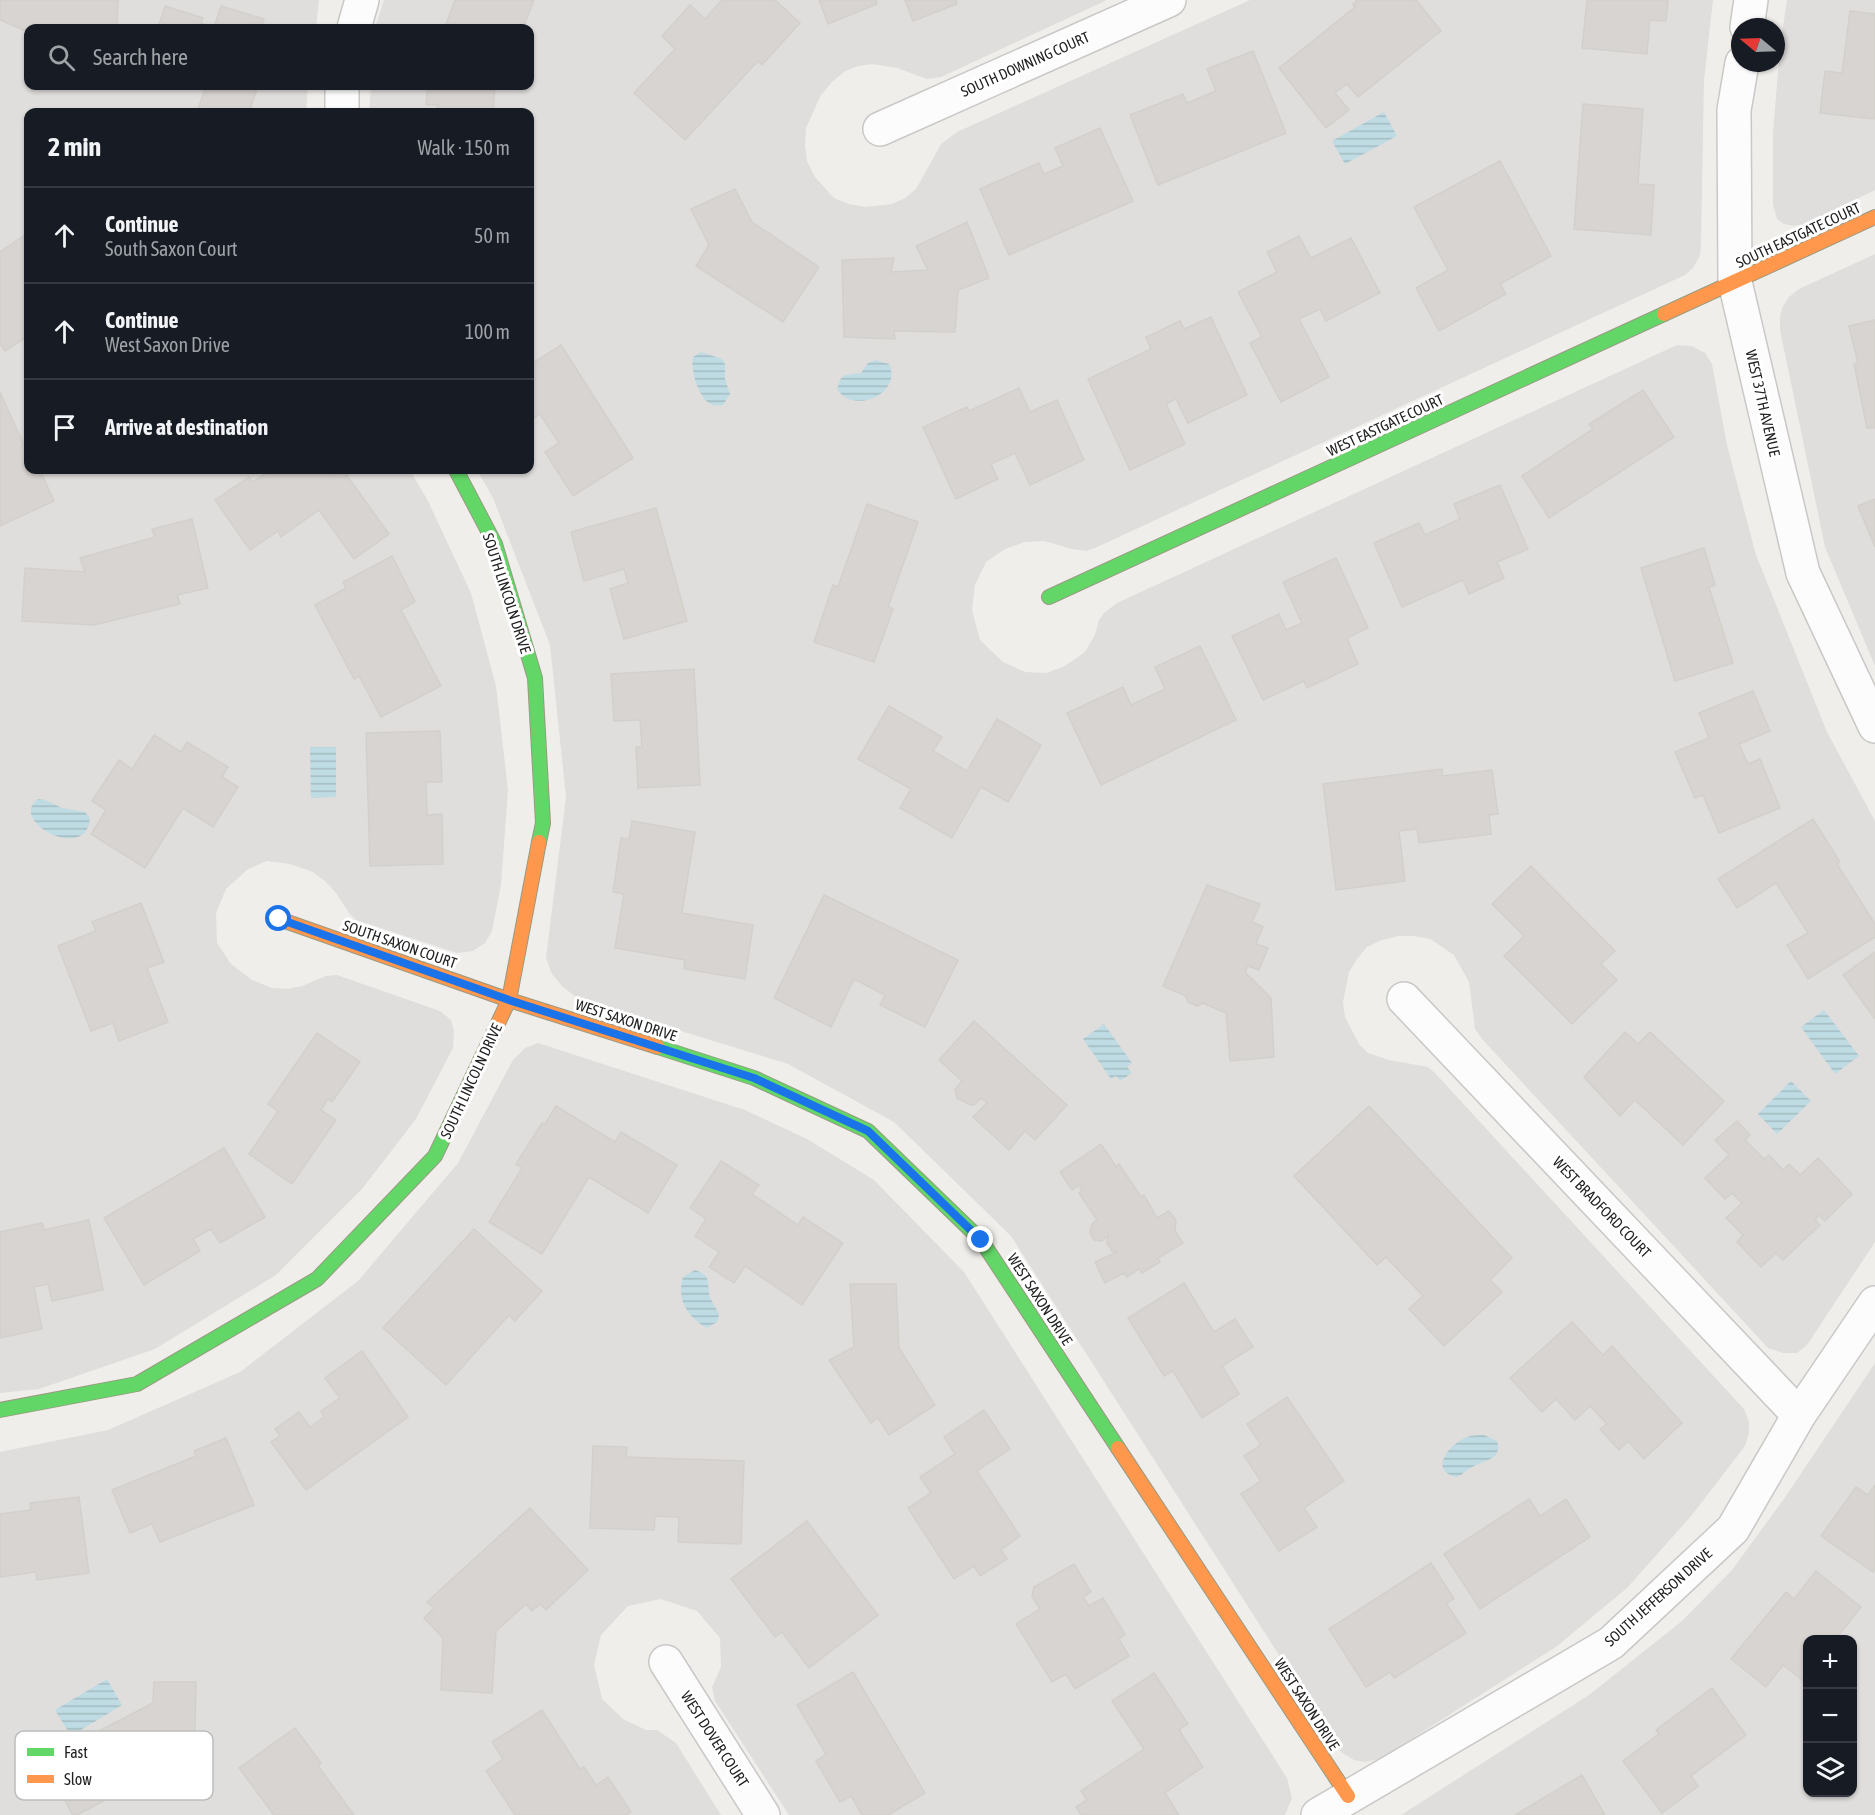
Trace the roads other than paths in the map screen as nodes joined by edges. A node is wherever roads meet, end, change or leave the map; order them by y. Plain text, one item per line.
1 (362, 0) edge
2 (1169, 0) edge
3 (1751, 0) edge
4 (1748, 18) edge
5 (355, 24) edge
6 (1740, 72) edge
7 (342, 90) edge
8 (342, 108) edge
9 (880, 129) dead end
10 (1875, 217) edge
11 (1735, 282) junction
12 (458, 474) edge
13 (1049, 597) dead end
14 (1875, 726) edge
15 (279, 919) dead end
16 (1404, 999) dead end
17 (509, 1000) junction
18 (1875, 1303) edge
19 (0, 1410) edge
20 (1799, 1415) junction
21 (666, 1662) dead end
22 (1348, 1796) junction
23 (763, 1815) edge
24 (1318, 1815) edge

1 - 5 street
2 - 9 street, SOUTH DOWNING COURT
3 - 4 street
6 - 11 street, WEST 37TH AVENUE
7 - 8 street
10 - 11 street, SOUTH EASTGATE COURT
11 - 13 street, WEST EASTGATE COURT
11 - 14 street, WEST 37TH AVENUE
12 - 17 street, SOUTH LINCOLN DRIVE
15 - 17 street, SOUTH SAXON COURT
16 - 20 street, WEST BRADFORD COURT
17 - 19 street, SOUTH LINCOLN DRIVE
17 - 22 street, WEST SAXON DRIVE
18 - 20 street, SOUTH JEFFERSON DRIVE
20 - 22 street, SOUTH JEFFERSON DRIVE
21 - 23 street, WEST DOVER COURT
22 - 24 street, SOUTH JEFFERSON DRIVE

